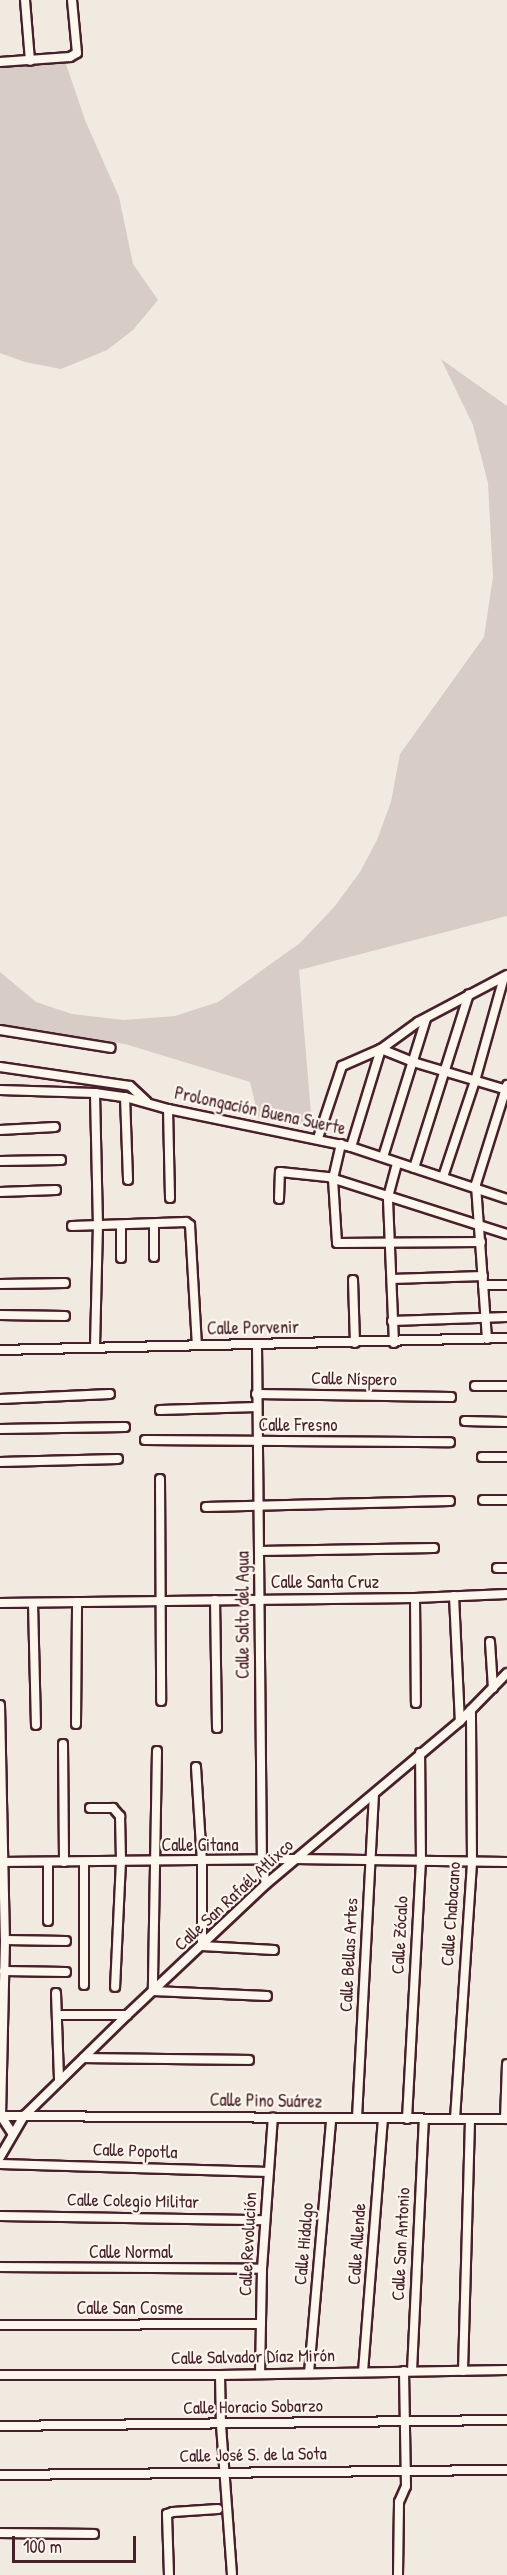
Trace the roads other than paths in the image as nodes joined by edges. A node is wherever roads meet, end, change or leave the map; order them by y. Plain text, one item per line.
1 (25, 0) edge
2 (72, 0) edge
3 (30, 61) junction
4 (0, 62) edge
5 (506, 976) edge
6 (469, 994) junction
7 (426, 1019) junction
8 (0, 1030) edge
9 (111, 1048) dead end
10 (381, 1049) junction
11 (413, 1062) junction
12 (0, 1067) edge
13 (443, 1072) junction
14 (475, 1081) junction
15 (506, 1088) edge
16 (0, 1090) edge
17 (95, 1093) junction
18 (125, 1097) junction
19 (149, 1104) junction
20 (168, 1109) junction
21 (55, 1127) dead end
22 (0, 1130) edge
23 (318, 1138) junction
24 (341, 1144) junction
25 (351, 1147) junction
26 (383, 1157) junction
27 (61, 1160) dead end
28 (0, 1161) edge
29 (397, 1163) junction
30 (414, 1168) junction
31 (443, 1177) junction
32 (333, 1179) junction
33 (128, 1180) dead end
34 (56, 1190) dead end
35 (478, 1191) junction
36 (0, 1192) edge
37 (388, 1197) junction
38 (507, 1197) edge
39 (170, 1198) dead end
40 (279, 1198) dead end
41 (154, 1224) junction
42 (480, 1225) junction
43 (72, 1226) dead end
44 (98, 1226) junction
45 (121, 1226) junction
46 (507, 1234) edge
47 (391, 1242) junction
48 (481, 1242) junction
49 (154, 1257) dead end
50 (121, 1258) dead end
51 (392, 1279) junction
52 (353, 1280) dead end
53 (483, 1281) junction
54 (65, 1283) dead end
55 (0, 1284) edge
56 (507, 1285) edge
57 (0, 1315) edge
58 (65, 1316) dead end
59 (507, 1317) edge
60 (486, 1318) junction
61 (392, 1321) junction
62 (507, 1338) edge
63 (487, 1339) junction
64 (394, 1342) junction
65 (355, 1343) junction
66 (257, 1345) junction
67 (197, 1346) junction
68 (95, 1347) junction
69 (0, 1350) edge
70 (475, 1386) dead end
71 (507, 1386) edge
72 (110, 1394) dead end
73 (256, 1394) junction
74 (451, 1396) dead end
75 (0, 1398) edge
76 (257, 1407) junction
77 (160, 1410) dead end
78 (465, 1421) dead end
79 (507, 1422) edge
80 (125, 1427) dead end
81 (0, 1429) edge
82 (146, 1440) dead end
83 (257, 1441) junction
84 (450, 1442) dead end
85 (482, 1457) dead end
86 (507, 1457) edge
87 (118, 1459) dead end
88 (0, 1462) edge
89 (160, 1479) dead end
90 (483, 1500) dead end
91 (507, 1500) edge
92 (450, 1501) dead end
93 (258, 1504) junction
94 (206, 1507) dead end
95 (434, 1548) dead end
96 (260, 1551) junction
97 (497, 1568) dead end
98 (507, 1568) edge
99 (507, 1594) edge
100 (454, 1596) junction
101 (415, 1598) junction
102 (260, 1599) junction
103 (215, 1600) junction
104 (162, 1601) junction
105 (77, 1602) junction
106 (0, 1603) edge
107 (33, 1603) junction
108 (490, 1642) dead end
109 (507, 1673) edge
110 (493, 1688) junction
111 (161, 1701) dead end
112 (416, 1703) dead end
113 (0, 1705) edge
114 (471, 1710) junction
115 (460, 1721) junction
116 (76, 1724) dead end
117 (36, 1725) dead end
118 (217, 1728) dead end
119 (0, 1731) edge
120 (63, 1744) dead end
121 (157, 1751) dead end
122 (420, 1753) junction
123 (196, 1767) dead end
124 (374, 1794) junction
125 (1, 1798) edge
126 (90, 1808) dead end
127 (295, 1859) junction
128 (370, 1860) junction
129 (121, 1861) junction
130 (2, 1862) edge
131 (48, 1862) junction
132 (64, 1862) junction
133 (84, 1862) junction
134 (156, 1862) junction
135 (201, 1862) junction
136 (262, 1862) junction
137 (421, 1862) junction
138 (472, 1862) junction
139 (507, 1862) edge
140 (266, 1884) junction
141 (48, 1921) dead end
142 (5, 1940) junction
143 (66, 1941) dead end
144 (202, 1946) junction
145 (274, 1950) dead end
146 (4, 1971) junction
147 (66, 1972) dead end
148 (84, 1985) dead end
149 (115, 1987) dead end
150 (153, 1991) junction
151 (56, 1993) dead end
152 (267, 1996) dead end
153 (57, 2015) junction
154 (127, 2015) junction
155 (84, 2058) junction
156 (249, 2060) dead end
157 (507, 2064) edge
158 (59, 2080) junction
159 (0, 2116) edge
160 (24, 2116) junction
161 (273, 2117) junction
162 (357, 2118) junction
163 (331, 2119) junction
164 (383, 2119) junction
165 (407, 2119) junction
166 (424, 2119) junction
167 (455, 2119) junction
168 (470, 2119) junction
169 (506, 2119) edge
170 (12, 2133) junction
171 (2, 2148) edge
172 (0, 2157) edge
173 (0, 2164) edge
174 (268, 2172) junction
175 (0, 2216) edge
176 (265, 2220) junction
177 (0, 2268) edge
178 (262, 2269) junction
179 (261, 2324) junction
180 (0, 2325) edge
181 (507, 2370) edge
182 (408, 2371) junction
183 (463, 2371) junction
184 (363, 2372) junction
185 (309, 2373) junction
186 (0, 2374) edge
187 (260, 2374) junction
188 (220, 2375) junction
189 (507, 2420) edge
190 (404, 2421) junction
191 (221, 2425) junction
192 (0, 2426) edge
193 (406, 2470) junction
194 (507, 2470) edge
195 (225, 2472) junction
196 (0, 2475) edge
197 (219, 2509) dead end
198 (0, 2533) edge
199 (94, 2534) dead end
200 (169, 2575) edge
201 (232, 2575) edge
202 (398, 2575) edge

1 - 3 street
2 - 3 street
3 - 4 street
5 - 6 street
5 - 14 street
6 - 7 street
6 - 13 street
7 - 10 street
7 - 11 street
8 - 9 street
10 - 11 street
10 - 23 street
10 - 25 street
11 - 13 street
11 - 26 street
12 - 19 street
13 - 14 street
13 - 30 street
14 - 15 street
14 - 31 street
15 - 35 street
16 - 17 street, Prolongación Buena Suerte
17 - 18 street, Prolongación Buena Suerte
17 - 44 street
18 - 19 street, Prolongación Buena Suerte
18 - 33 street
19 - 20 street, Prolongación Buena Suerte
20 - 23 street, Prolongación Buena Suerte
20 - 39 street
21 - 22 street
23 - 24 street, Prolongación Buena Suerte
24 - 25 street, Prolongación Buena Suerte
24 - 32 street
25 - 26 street, Prolongación Buena Suerte
26 - 29 street, Prolongación Buena Suerte
27 - 28 street
29 - 30 street, Prolongación Buena Suerte
29 - 37 street
30 - 31 street, Prolongación Buena Suerte
31 - 35 street, Prolongación Buena Suerte
32 - 37 street
32 - 40 street
32 - 47 street
34 - 36 street
35 - 38 street, Prolongación Buena Suerte
35 - 42 street
37 - 42 street
37 - 47 street
41 - 45 street
41 - 49 street
41 - 67 street
42 - 46 street
42 - 48 street
43 - 44 street
44 - 45 street
44 - 68 street
45 - 50 street
47 - 48 street
47 - 51 street
48 - 53 street
51 - 53 street
51 - 61 street
52 - 65 street
53 - 56 street
53 - 60 street
54 - 55 street
57 - 58 street
59 - 60 street
60 - 61 street
60 - 63 street
61 - 64 street
62 - 63 street, Calle Porvenir
63 - 64 street, Calle Porvenir
64 - 65 street, Calle Porvenir
65 - 66 street, Calle Porvenir
66 - 67 street, Calle Porvenir
66 - 73 street, Calle Salto del Agua
67 - 68 street, Calle Porvenir
68 - 69 street, Calle Porvenir
70 - 71 street
72 - 75 street
73 - 74 street, Calle Níspero
73 - 76 street, Calle Salto del Agua
76 - 77 street
76 - 83 street, Calle Salto del Agua
78 - 79 street
80 - 81 street
82 - 83 street, Calle Fresno
83 - 84 street, Calle Fresno
83 - 93 street, Calle Salto del Agua
85 - 86 street
87 - 88 street
89 - 104 street
90 - 91 street
92 - 93 street
93 - 94 street
93 - 96 street, Calle Salto del Agua
95 - 96 street
96 - 102 street, Calle Salto del Agua
97 - 98 street
99 - 100 street, Calle Santa Cruz
100 - 101 street, Calle Santa Cruz
100 - 115 street
101 - 102 street, Calle Santa Cruz
101 - 112 street
102 - 103 street, Calle Santa Cruz
102 - 136 street, Calle Salto del Agua
103 - 104 street, Calle Santa Cruz
103 - 118 street
104 - 105 street, Calle Santa Cruz
104 - 111 street
105 - 107 street, Calle Santa Cruz
105 - 116 street
106 - 107 street, Calle Santa Cruz
107 - 117 street
108 - 110 street
109 - 110 street, Calle San Rafaél Atlixco
110 - 114 street, Calle San Rafaél Atlixco
113 - 119 street
114 - 115 street, Calle San Rafaél Atlixco
114 - 138 street, Calle Chabacano
115 - 122 street, Calle San Rafaél Atlixco
119 - 125 street
120 - 132 street
121 - 134 street
122 - 124 street, Calle San Rafaél Atlixco
122 - 137 street, Calle Zócalo
123 - 135 street
124 - 127 street, Calle San Rafaél Atlixco
124 - 128 street, Calle Bellas Artes
125 - 130 street
126 - 129 street
127 - 128 street, Calle Gitana
127 - 136 street, Calle Gitana
127 - 140 street, Calle San Rafaél Atlixco
128 - 137 street, Calle Gitana
128 - 162 street, Calle Bellas Artes
129 - 133 street, Calle Gitana
129 - 134 street, Calle Gitana
129 - 149 street
130 - 131 street, Calle Gitana
130 - 142 street
131 - 132 street, Calle Gitana
131 - 141 street
132 - 133 street, Calle Gitana
133 - 148 street
134 - 135 street, Calle Gitana
134 - 150 street
135 - 136 street, Calle Gitana
135 - 144 street
136 - 140 street, Calle Salto del Agua
137 - 138 street, Calle Gitana
137 - 165 street, Calle Zócalo
138 - 139 street, Calle Gitana
138 - 167 street, Calle Chabacano
140 - 144 street, Calle San Rafaél Atlixco
142 - 143 street
142 - 146 street
144 - 145 street
144 - 150 street, Calle San Rafaél Atlixco
146 - 147 street
146 - 159 street
150 - 152 street
150 - 154 street, Calle San Rafaél Atlixco
151 - 153 street
153 - 154 street
153 - 158 street
154 - 155 street, Calle San Rafaél Atlixco
155 - 156 street
155 - 158 street, Calle San Rafaél Atlixco
157 - 169 street
158 - 160 street, Calle San Rafaél Atlixco
159 - 160 street, Calle Pino Suárez
159 - 170 street
160 - 161 street, Calle Pino Suárez
160 - 170 street, Calle San Rafaél Atlixco
161 - 163 street, Calle Pino Suárez
161 - 174 street, Calle Revolución
162 - 163 street, Calle Pino Suárez
162 - 164 street, Calle Pino Suárez
163 - 185 street, Calle Hidalgo
164 - 165 street, Calle Pino Suárez
164 - 184 street, Calle Allende
165 - 166 street, Calle Pino Suárez
166 - 167 street, Calle Pino Suárez
166 - 182 street, Calle San Antonio
167 - 168 street, Calle Pino Suárez
168 - 169 street, Calle Pino Suárez
168 - 183 street
170 - 171 street, Calle San Rafaél Atlixco
171 - 172 street, Calle San Rafaél Atlixco
173 - 174 street, Calle Popotla
174 - 176 street, Calle Revolución
175 - 176 street, Calle Colegio Militar
176 - 178 street, Calle Revolución
177 - 178 street, Calle Normal
178 - 179 street, Calle Revolución
179 - 180 street, Calle San Cosme
179 - 187 street, Calle Revolución
181 - 183 street, Calle Salvador Díaz Mirón
182 - 183 street, Calle Salvador Díaz Mirón
182 - 184 street, Calle Salvador Díaz Mirón
182 - 190 street, Calle San Antonio
184 - 185 street, Calle Salvador Díaz Mirón
185 - 187 street, Calle Salvador Díaz Mirón
186 - 188 street, Calle Salvador Díaz Mirón
187 - 188 street, Calle Salvador Díaz Mirón
188 - 191 street
189 - 190 street, Calle Horacio Sobarzo
190 - 191 street, Calle Horacio Sobarzo
190 - 193 street, Calle San Antonio
191 - 192 street, Calle Horacio Sobarzo
191 - 195 street
193 - 194 street, Calle José S. de la Sota
193 - 195 street, Calle José S. de la Sota
193 - 202 street, Calle San Antonio
195 - 196 street, Calle José S. de la Sota
195 - 201 street
197 - 200 street
198 - 199 street

